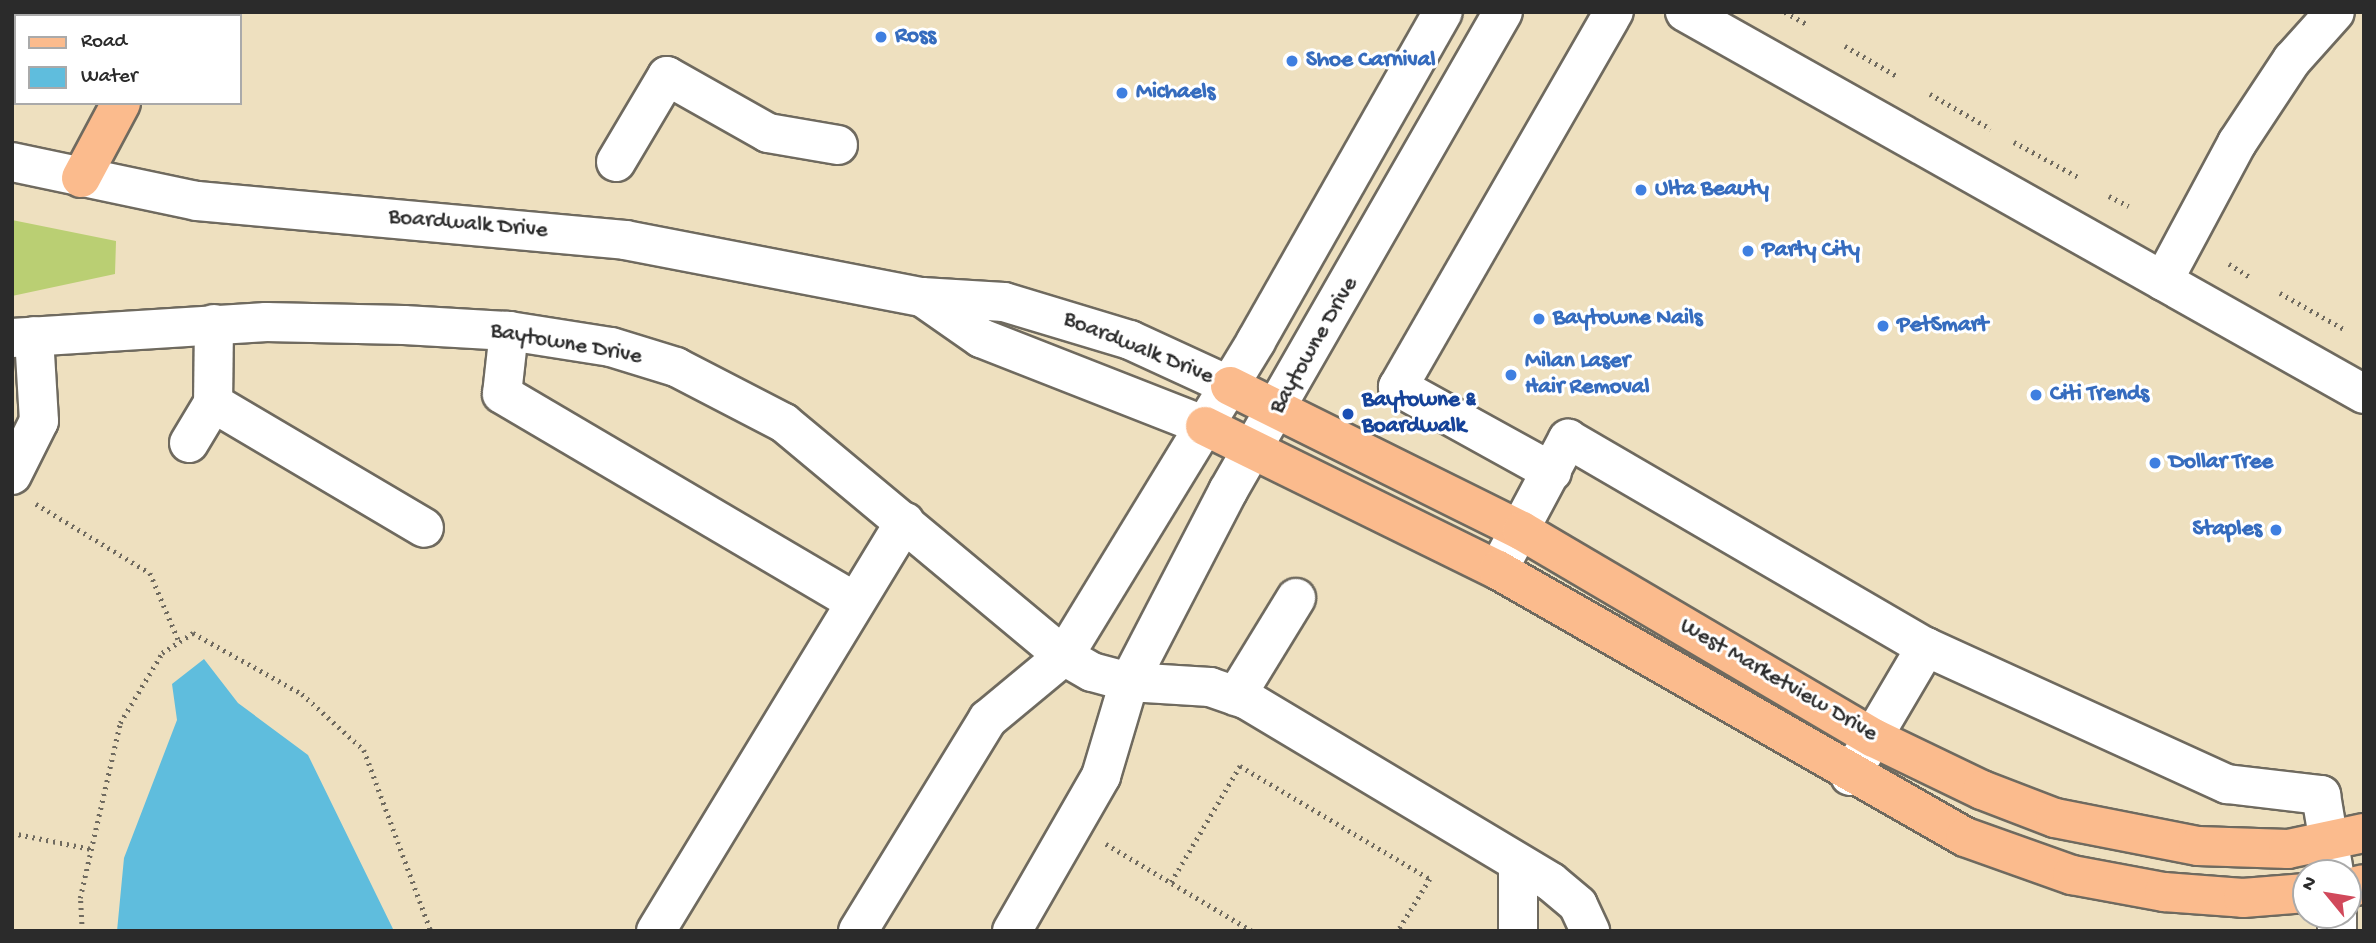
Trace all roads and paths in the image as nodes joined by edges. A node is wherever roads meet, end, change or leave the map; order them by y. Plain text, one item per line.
1 (1443, 12) edge
2 (1503, 12) edge
3 (1614, 12) edge
4 (1685, 12) edge
5 (1785, 12) edge
6 (2335, 12) edge
7 (1808, 26) dead end
8 (1845, 46) dead end
9 (1897, 76) dead end
10 (1930, 94) dead end
11 (1392, 102) junction
12 (120, 105) edge
13 (1438, 128) junction
14 (1991, 129) dead end
15 (2014, 142) dead end
16 (838, 145) dead end
17 (12, 162) edge
18 (616, 162) dead end
19 (81, 178) junction
20 (2080, 178) dead end
21 (2109, 195) dead end
22 (2129, 206) dead end
23 (2229, 264) dead end
24 (2250, 276) dead end
25 (2163, 281) junction
26 (2280, 293) dead end
27 (922, 297) junction
28 (214, 324) junction
29 (2344, 329) dead end
30 (509, 331) junction
31 (23, 337) edge
32 (1230, 386) junction
33 (2364, 394) edge
34 (213, 403) junction
35 (1280, 408) junction
36 (1205, 426) junction
37 (189, 443) dead end
38 (1257, 449) junction
39 (1552, 472) junction
40 (18, 486) edge
41 (905, 522) junction
42 (424, 528) dead end
43 (1522, 531) junction
44 (1498, 570) junction
45 (1296, 598) dead end
46 (855, 602) junction
47 (178, 639) junction
48 (1926, 647) junction
49 (1064, 656) junction
50 (1129, 682) junction
51 (1236, 696) junction
52 (1874, 738) junction
53 (1850, 776) junction
54 (1073, 824) junction
55 (12, 833) edge
56 (91, 849) junction
57 (2343, 850) edge
58 (1518, 863) junction
59 (1171, 883) junction
60 (2292, 894) edge
61 (82, 931) edge
62 (431, 931) edge
63 (656, 931) edge
64 (858, 931) edge
65 (1012, 931) edge
66 (1252, 931) edge
67 (1398, 931) edge
68 (1518, 931) edge
69 (1590, 931) edge

1 - 11 street
2 - 13 street, Baytowne Drive
3 - 39 street
4 - 25 street
5 - 7 path
6 - 25 street
8 - 9 path
10 - 14 path
11 - 13 street
11 - 32 street
12 - 19 main road
13 - 35 street, Baytowne Drive
15 - 20 path
16 - 18 street
17 - 19 street, Boardwalk Drive
19 - 27 street, Boardwalk Drive
21 - 22 path
23 - 24 path
25 - 33 street
26 - 29 path
27 - 32 street, Boardwalk Drive
27 - 36 street, Boardwalk Drive
28 - 30 street, Baytowne Drive
28 - 31 street, Baytowne Drive
28 - 34 street
30 - 41 street, Baytowne Drive
30 - 46 street
31 - 40 street
32 - 35 main road, West Marketview Drive
32 - 36 street
34 - 37 street
34 - 42 street
35 - 38 street, Baytowne Drive
35 - 43 main road, West Marketview Drive
36 - 38 main road, West Marketview Drive
36 - 49 street
38 - 44 main road, West Marketview Drive
38 - 50 street, Baytowne Drive
39 - 43 street
39 - 48 street
40 - 47 path
41 - 46 street
41 - 49 street, Baytowne Drive
43 - 44 street
43 - 52 main road, West Marketview Drive
44 - 53 main road, West Marketview Drive
45 - 51 street
46 - 63 street
47 - 56 path
47 - 62 path
48 - 52 street
48 - 57 street
49 - 50 street, Baytowne Drive
49 - 64 street
50 - 51 street, Baytowne Drive
50 - 54 street
51 - 58 street, Baytowne Drive
52 - 53 street
52 - 57 main road, West Marketview Drive
53 - 60 main road, West Marketview Drive
54 - 59 path
54 - 65 street
55 - 56 path
56 - 61 path
58 - 68 street
58 - 69 street, Baytowne Drive
59 - 66 path
59 - 67 path

